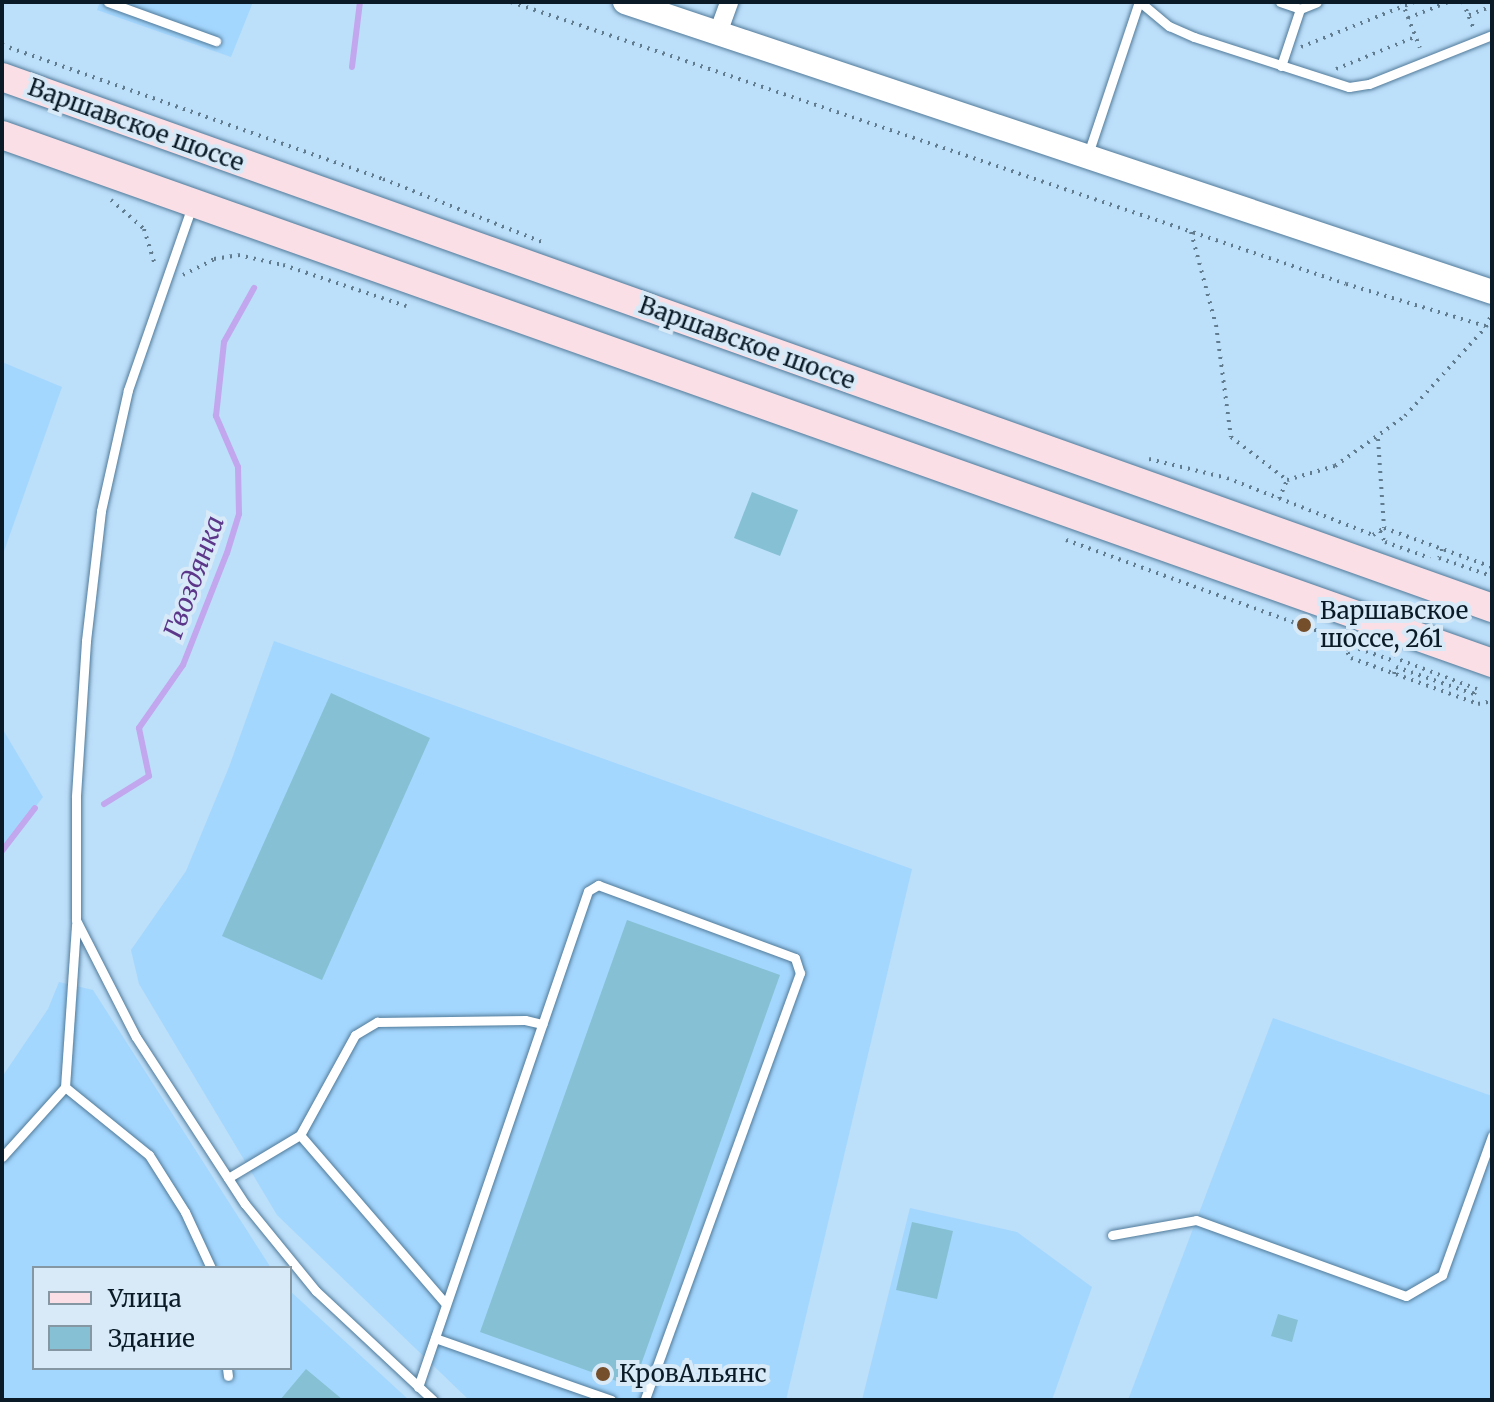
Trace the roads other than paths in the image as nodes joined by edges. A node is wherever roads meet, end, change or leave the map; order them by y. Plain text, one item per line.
1 (108, 2) edge
2 (625, 2) edge
3 (729, 2) edge
4 (1140, 2) edge
5 (1280, 2) edge
6 (1317, 2) edge
7 (1300, 9) junction
8 (718, 33) junction
9 (1492, 35) edge
10 (216, 41) dead end
11 (1281, 66) junction
12 (2, 77) edge
13 (2, 135) edge
14 (1087, 157) junction
15 (193, 204) junction
16 (1492, 292) edge
17 (1492, 608) edge
18 (1492, 663) edge
19 (76, 920) junction
20 (543, 1024) junction
21 (65, 1087) junction
22 (300, 1135) junction
23 (1492, 1136) edge
24 (2, 1157) edge
25 (228, 1178) junction
26 (1112, 1235) dead end
27 (210, 1266) edge
28 (446, 1304) junction
29 (435, 1338) junction
30 (418, 1387) junction
31 (433, 1400) edge
32 (611, 1400) edge
33 (645, 1400) edge

1 - 10 lane
2 - 8 street
3 - 8 street
4 - 11 lane
4 - 14 lane
5 - 7 lane
6 - 7 lane
7 - 11 lane
8 - 14 street
9 - 11 lane
12 - 17 main road, Варшавское шоссе
13 - 15 main road
14 - 16 street
15 - 18 main road
15 - 19 lane
19 - 21 lane
19 - 25 lane
20 - 22 lane
20 - 28 lane
20 - 33 lane
21 - 24 lane
21 - 27 lane
22 - 25 lane
22 - 28 lane
23 - 26 lane
25 - 30 lane
28 - 29 lane
29 - 30 lane
29 - 32 lane
30 - 31 lane

